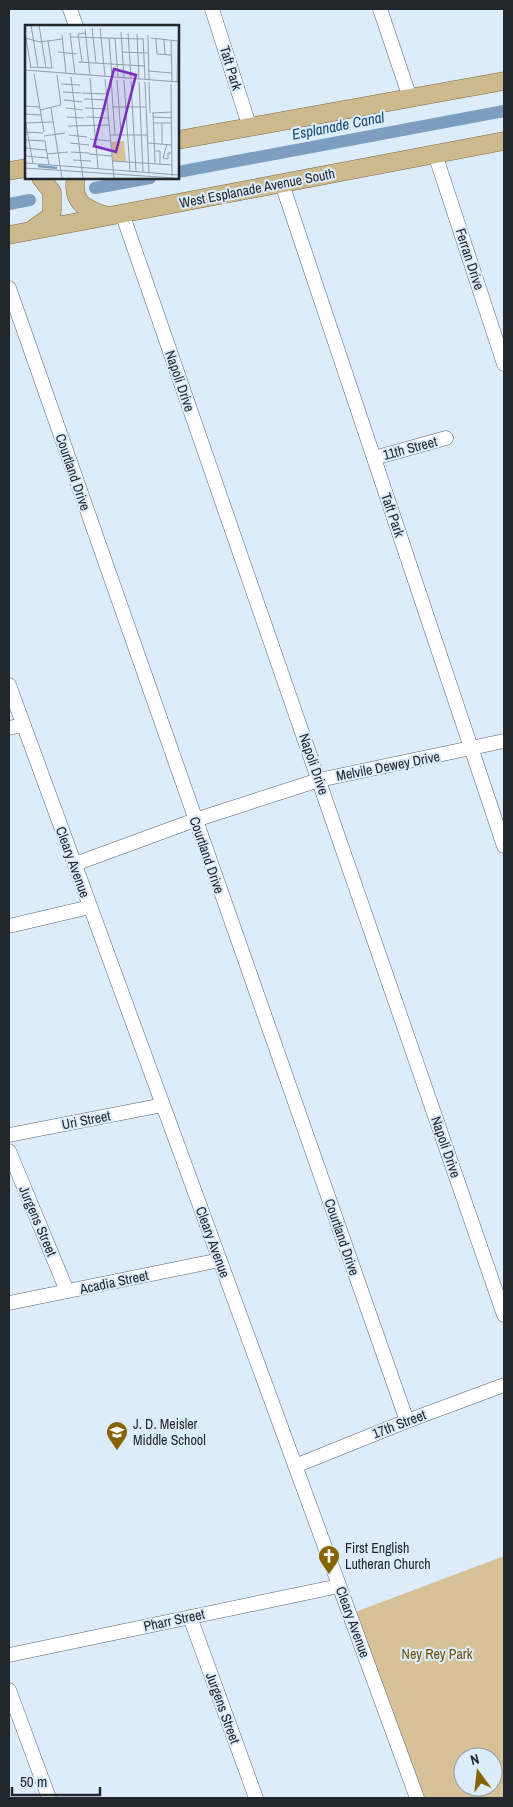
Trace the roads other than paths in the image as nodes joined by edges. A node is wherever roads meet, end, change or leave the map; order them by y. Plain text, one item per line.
1 (70, 9) edge
2 (212, 9) edge
3 (380, 9) edge
4 (76, 25) edge
5 (504, 81) edge
6 (410, 98) junction
7 (250, 128) junction
8 (179, 140) edge
9 (504, 141) edge
10 (436, 154) junction
11 (42, 179) edge
12 (76, 179) edge
13 (282, 184) junction
14 (115, 215) junction
15 (31, 231) junction
16 (9, 235) edge
17 (9, 288) edge
18 (504, 364) edge
19 (446, 438) dead end
20 (374, 458) junction
21 (9, 685) edge
22 (23, 725) junction
23 (9, 728) edge
24 (504, 741) edge
25 (472, 749) junction
26 (319, 780) junction
27 (195, 820) junction
28 (504, 846) edge
29 (74, 864) junction
30 (90, 907) junction
31 (9, 926) edge
32 (163, 1105) junction
33 (9, 1135) edge
34 (9, 1151) edge
35 (220, 1260) junction
36 (67, 1291) junction
37 (9, 1303) edge
38 (504, 1315) edge
39 (504, 1385) edge
40 (407, 1421) junction
41 (295, 1466) junction
42 (339, 1586) junction
43 (190, 1617) junction
44 (9, 1655) edge
45 (9, 1690) edge
46 (49, 1798) edge
47 (256, 1798) edge
48 (417, 1798) edge

1 - 4 street
2 - 7 street, Taft Park
3 - 6 street
5 - 6 main road
6 - 7 main road
7 - 8 main road
9 - 10 main road, West Esplanade Avenue South
10 - 13 main road, West Esplanade Avenue South
10 - 18 street, Ferran Drive
11 - 15 main road
12 - 14 main road
13 - 14 main road, West Esplanade Avenue South
13 - 20 street, Taft Park
14 - 15 main road, West Esplanade Avenue South
14 - 26 street, Napoli Drive
15 - 16 main road, West Esplanade Avenue South
17 - 27 street, Courtland Drive
19 - 20 street, 11th Street
20 - 25 street, Taft Park
21 - 22 street, Cleary Avenue
22 - 23 street
22 - 29 street, Cleary Avenue
24 - 25 street, Melvile Dewey Drive
25 - 26 street, Melvile Dewey Drive
25 - 28 street, Taft Park
26 - 27 street, Melvile Dewey Drive
26 - 38 street, Napoli Drive
27 - 29 street, Melvile Dewey Drive
27 - 40 street, Courtland Drive
29 - 30 street, Cleary Avenue
30 - 31 street
30 - 32 street, Cleary Avenue
32 - 33 street, Uri Street
32 - 35 street, Cleary Avenue
34 - 36 street, Jurgens Street
35 - 36 street, Acadia Street
35 - 41 street, Cleary Avenue
36 - 37 street, Acadia Street
39 - 40 street, 17th Street
40 - 41 street, 17th Street
41 - 42 street, Cleary Avenue
42 - 43 street, Pharr Street
42 - 48 street, Cleary Avenue
43 - 44 street, Pharr Street
43 - 47 street, Jurgens Street
45 - 46 street

